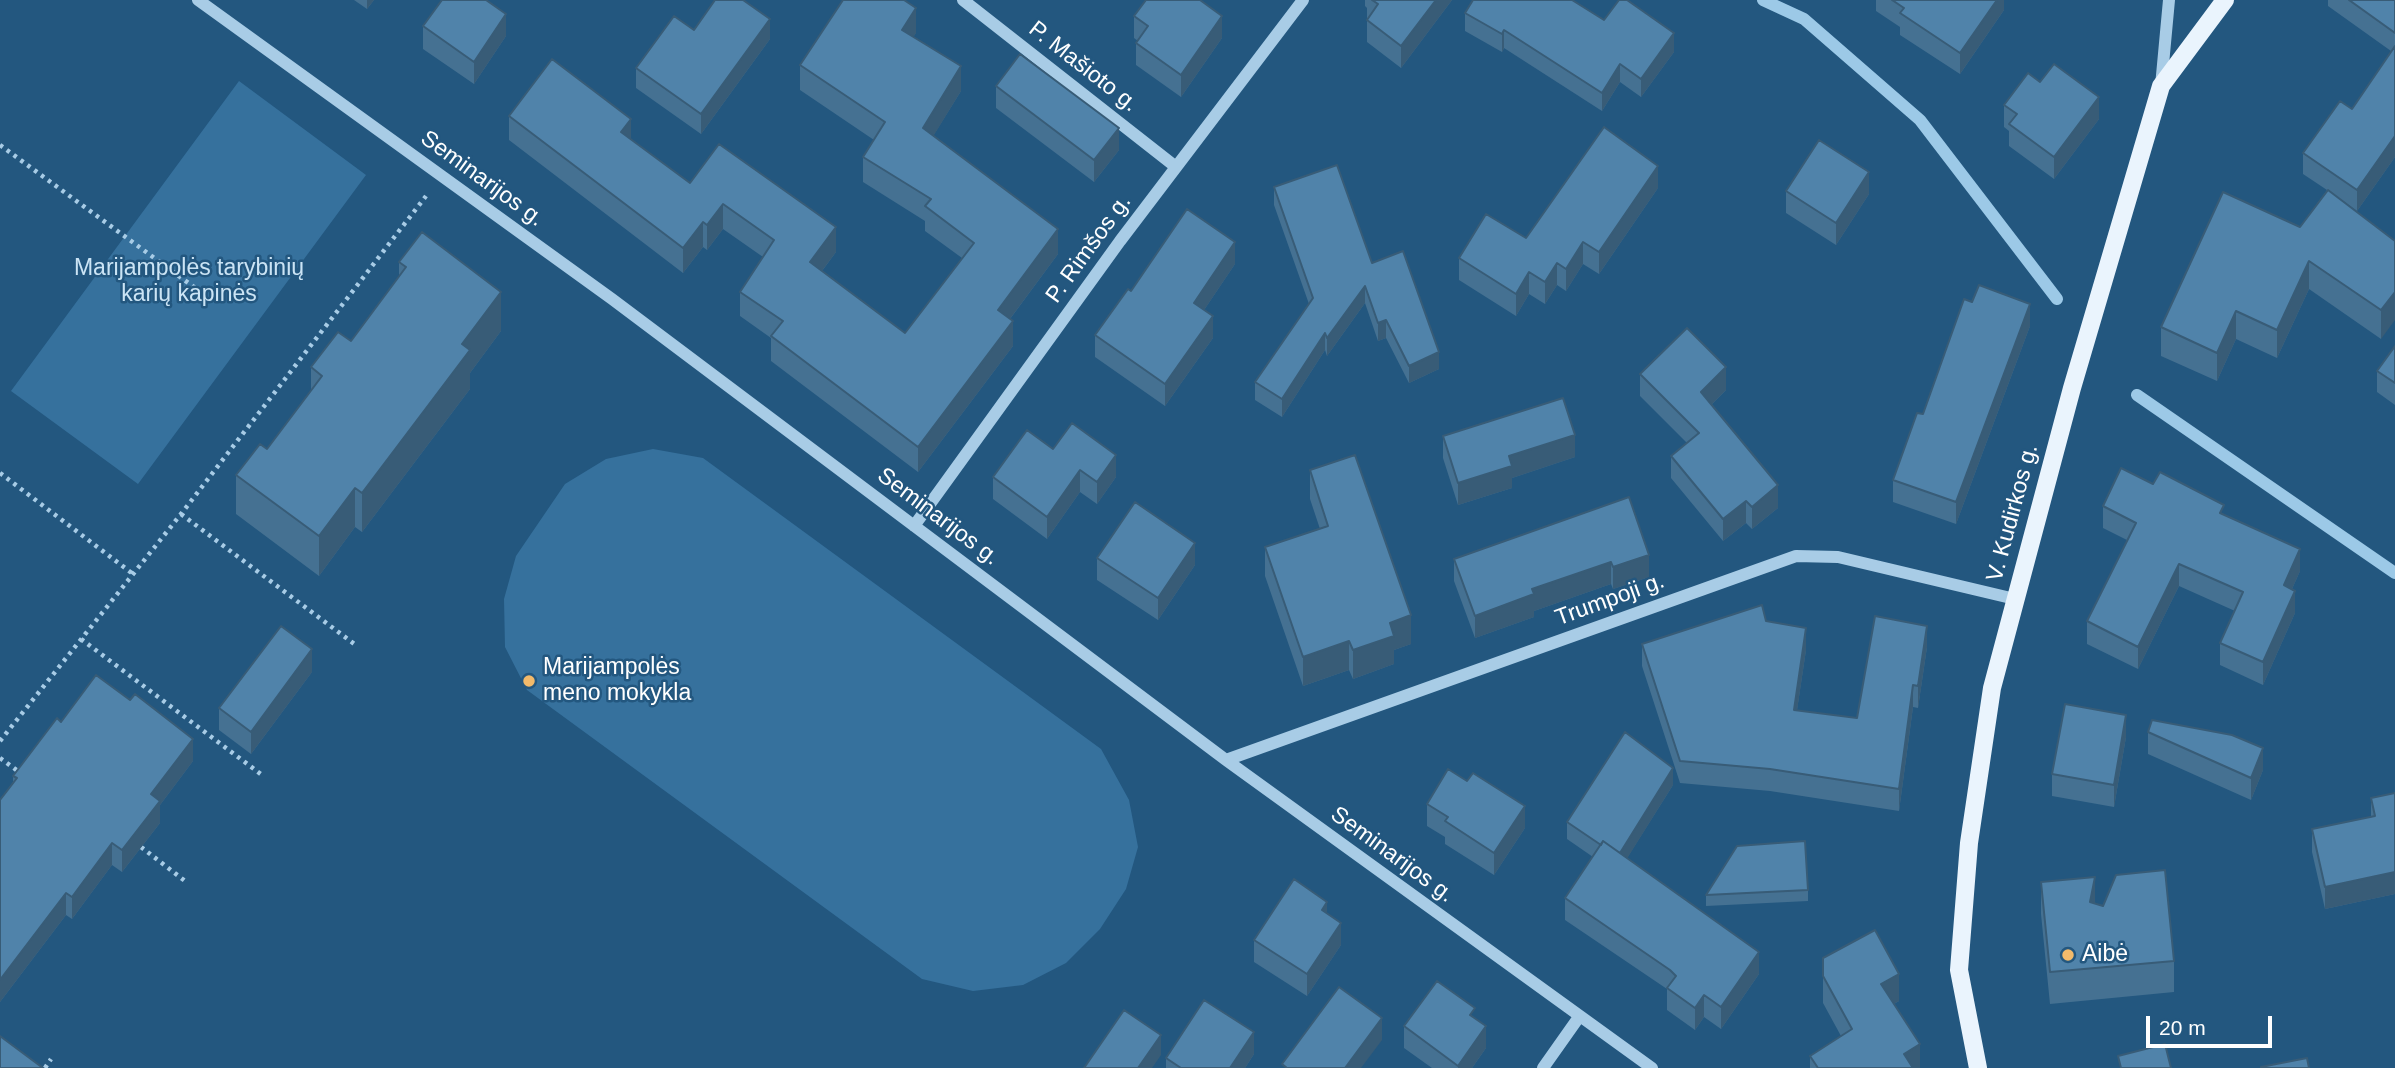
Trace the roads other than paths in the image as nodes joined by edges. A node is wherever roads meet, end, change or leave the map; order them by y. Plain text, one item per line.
1 (198, 0) edge
2 (963, 0) edge
3 (1303, 0) edge
4 (2169, 0) edge
5 (2225, 0) edge
6 (2161, 86) junction
7 (1176, 167) junction
8 (914, 526) junction
9 (2015, 599) junction
10 (1226, 760) junction
11 (1579, 1017) junction
12 (1543, 1068) edge
13 (1652, 1068) edge
14 (1978, 1068) edge

1 - 8 street, Seminarijos g.
2 - 7 street, P. Mašioto g.
3 - 7 street, P. Rimšos g.
4 - 6 street
5 - 6 main road, V. Kudirkos g.
6 - 9 main road, V. Kudirkos g.
7 - 8 street, P. Rimšos g.
8 - 10 street, Seminarijos g.
9 - 10 street, Trumpoji g.
9 - 14 main road, V. Kudirkos g.
10 - 11 street, Seminarijos g.
11 - 12 street
11 - 13 street, Seminarijos g.

